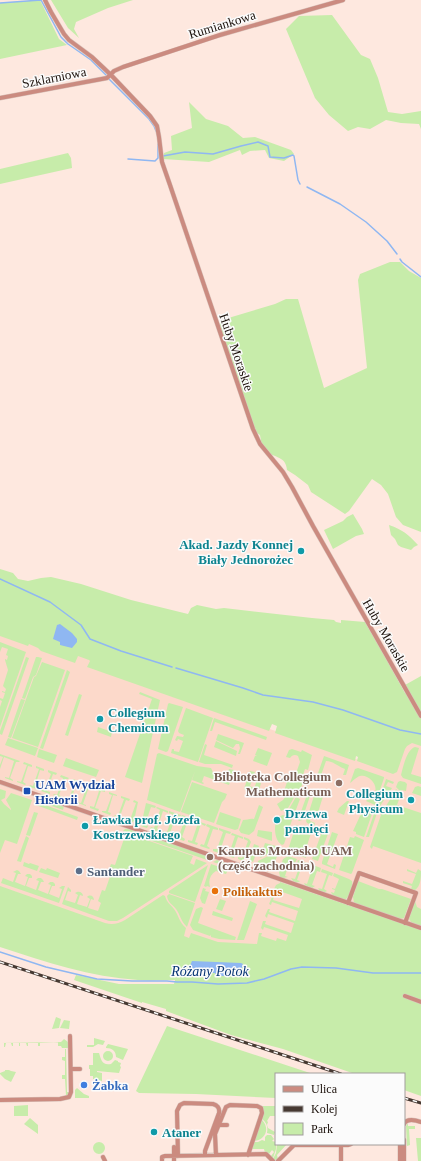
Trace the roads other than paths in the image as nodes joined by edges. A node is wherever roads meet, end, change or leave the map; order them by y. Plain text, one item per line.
1 (45, 0) edge
2 (343, 0) edge
3 (111, 75) junction
4 (0, 98) edge
5 (421, 716) edge
6 (0, 782) edge
7 (348, 903) junction
8 (405, 922) junction
9 (421, 928) edge
10 (405, 996) dead end
11 (421, 1002) edge
12 (70, 1036) dead end
13 (71, 1069) junction
14 (80, 1069) dead end
15 (0, 1100) edge
16 (421, 1122) edge
17 (405, 1123) edge
18 (218, 1125) junction
19 (226, 1125) dead end
20 (348, 1145) edge
21 (400, 1145) edge
22 (404, 1145) edge
23 (341, 1146) junction
24 (174, 1147) dead end
25 (205, 1155) junction
26 (216, 1155) junction
27 (224, 1155) junction
28 (248, 1155) junction
29 (176, 1156) junction
30 (162, 1160) dead end
31 (174, 1161) edge
32 (224, 1161) edge
33 (273, 1161) edge
34 (278, 1161) edge
35 (341, 1161) edge
36 (400, 1161) edge
37 (404, 1161) edge

1 - 3 street, Huby Moraskie
2 - 3 street, Rumiankowa
3 - 4 street, Szklarniowa
3 - 5 street, Huby Moraskie
6 - 7 street
7 - 8 street
7 - 8 street
8 - 9 street
10 - 11 street
12 - 13 street
13 - 14 street
13 - 15 street
16 - 17 street
18 - 19 street
18 - 26 street
18 - 28 street
20 - 23 street
21 - 36 street
22 - 37 street
23 - 34 street
23 - 35 street
24 - 29 street
25 - 26 street
25 - 29 street
25 - 29 street
26 - 27 street
27 - 28 street
27 - 32 street
28 - 33 street
29 - 30 street
29 - 31 street

